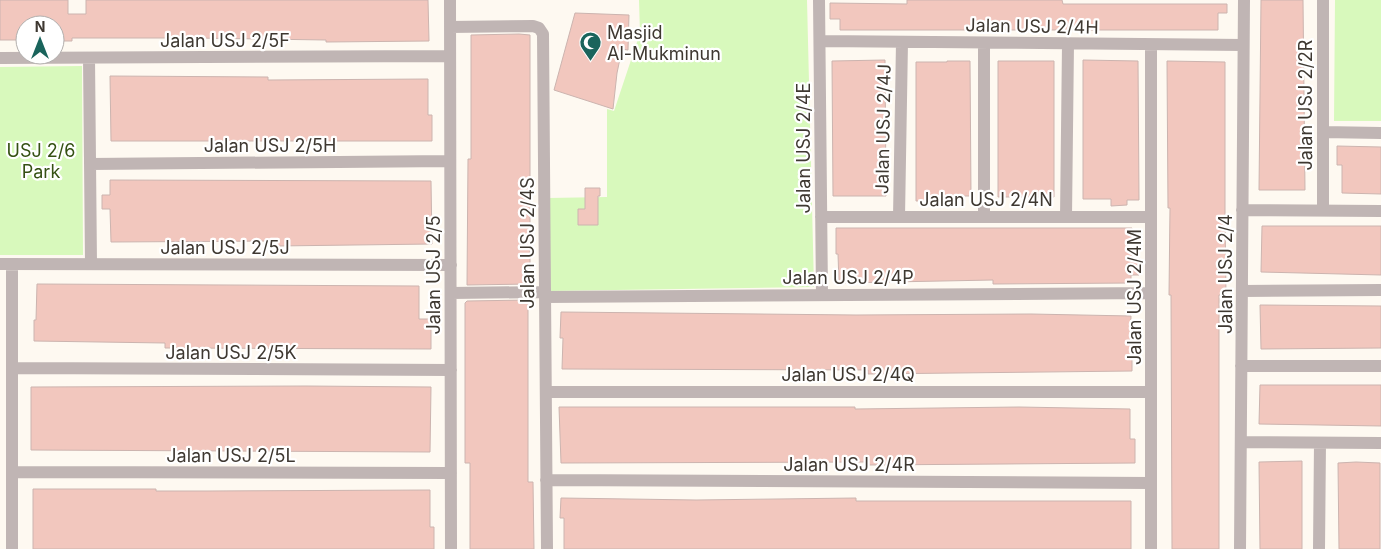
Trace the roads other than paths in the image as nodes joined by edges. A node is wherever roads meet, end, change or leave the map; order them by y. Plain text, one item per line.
1 (450, 0) edge
2 (820, 0) edge
3 (1244, 0) edge
4 (1323, 0) edge
5 (450, 27) junction
6 (820, 41) junction
7 (902, 42) junction
8 (984, 43) junction
9 (1068, 44) junction
10 (1151, 44) junction
11 (1244, 45) junction
12 (450, 56) junction
13 (0, 58) edge
14 (89, 58) junction
15 (1323, 132) junction
16 (1381, 132) edge
17 (450, 162) junction
18 (90, 164) junction
19 (1242, 210) junction
20 (1323, 210) junction
21 (1381, 211) edge
22 (821, 217) junction
23 (899, 217) junction
24 (984, 217) junction
25 (1066, 217) junction
26 (1151, 217) junction
27 (6, 264) edge
28 (91, 264) junction
29 (451, 265) junction
30 (1381, 290) edge
31 (1242, 291) junction
32 (451, 293) junction
33 (1151, 293) junction
34 (545, 294) junction
35 (822, 295) junction
36 (1242, 366) junction
37 (1381, 366) edge
38 (12, 368) junction
39 (451, 370) junction
40 (546, 392) junction
41 (1151, 392) junction
42 (1241, 442) junction
43 (1320, 443) junction
44 (1381, 443) edge
45 (12, 472) junction
46 (451, 473) junction
47 (546, 480) junction
48 (1151, 483) junction
49 (12, 549) edge
50 (451, 549) edge
51 (547, 549) edge
52 (1151, 549) edge
53 (1240, 549) edge
54 (1319, 549) edge

1 - 5 street, Jalan USJ 2/5
2 - 6 street, Jalan USJ 2/4E
3 - 11 street, Jalan USJ 2/4
4 - 15 street, Jalan USJ 2/2R
5 - 12 street, Jalan USJ 2/5
5 - 34 street, Jalan USJ 2/4S
6 - 7 street, Jalan USJ 2/4H
6 - 22 street, Jalan USJ 2/4E
7 - 8 street, Jalan USJ 2/4H
7 - 23 street, Jalan USJ 2/4J
8 - 9 street, Jalan USJ 2/4H
8 - 24 street
9 - 10 street, Jalan USJ 2/4H
9 - 25 street
10 - 11 street, Jalan USJ 2/4H
10 - 26 street, Jalan USJ 2/4M
11 - 19 street, Jalan USJ 2/4
12 - 14 street, Jalan USJ 2/5F
12 - 17 street, Jalan USJ 2/5
13 - 14 street, Jalan USJ 2/5F
14 - 18 street
15 - 16 street
15 - 20 street, Jalan USJ 2/2R
17 - 18 street, Jalan USJ 2/5H
17 - 29 street, Jalan USJ 2/5
18 - 28 street
19 - 20 street
19 - 31 street, Jalan USJ 2/4
20 - 21 street
22 - 23 street, Jalan USJ 2/4N
22 - 35 street, Jalan USJ 2/4E
23 - 24 street, Jalan USJ 2/4N
24 - 25 street, Jalan USJ 2/4N
25 - 26 street, Jalan USJ 2/4N
26 - 33 street, Jalan USJ 2/4M
27 - 28 street, Jalan USJ 2/5J
27 - 38 street
28 - 29 street, Jalan USJ 2/5J
29 - 32 street, Jalan USJ 2/5
30 - 31 street
31 - 36 street, Jalan USJ 2/4
32 - 34 street, Jalan USJ 2/4P
32 - 39 street, Jalan USJ 2/5
33 - 35 street, Jalan USJ 2/4P
33 - 41 street, Jalan USJ 2/4M
34 - 35 street, Jalan USJ 2/4P
34 - 40 street, Jalan USJ 2/4S
36 - 37 street
36 - 42 street, Jalan USJ 2/4
38 - 39 street, Jalan USJ 2/5K
38 - 45 street
39 - 46 street, Jalan USJ 2/5
40 - 41 street, Jalan USJ 2/4Q
40 - 47 street, Jalan USJ 2/4S
41 - 48 street, Jalan USJ 2/4M
42 - 43 street
42 - 53 street, Jalan USJ 2/4
43 - 44 street
43 - 54 street
45 - 46 street, Jalan USJ 2/5L
45 - 49 street
46 - 50 street, Jalan USJ 2/5
47 - 48 street, Jalan USJ 2/4R
47 - 51 street, Jalan USJ 2/4S
48 - 52 street, Jalan USJ 2/4M

